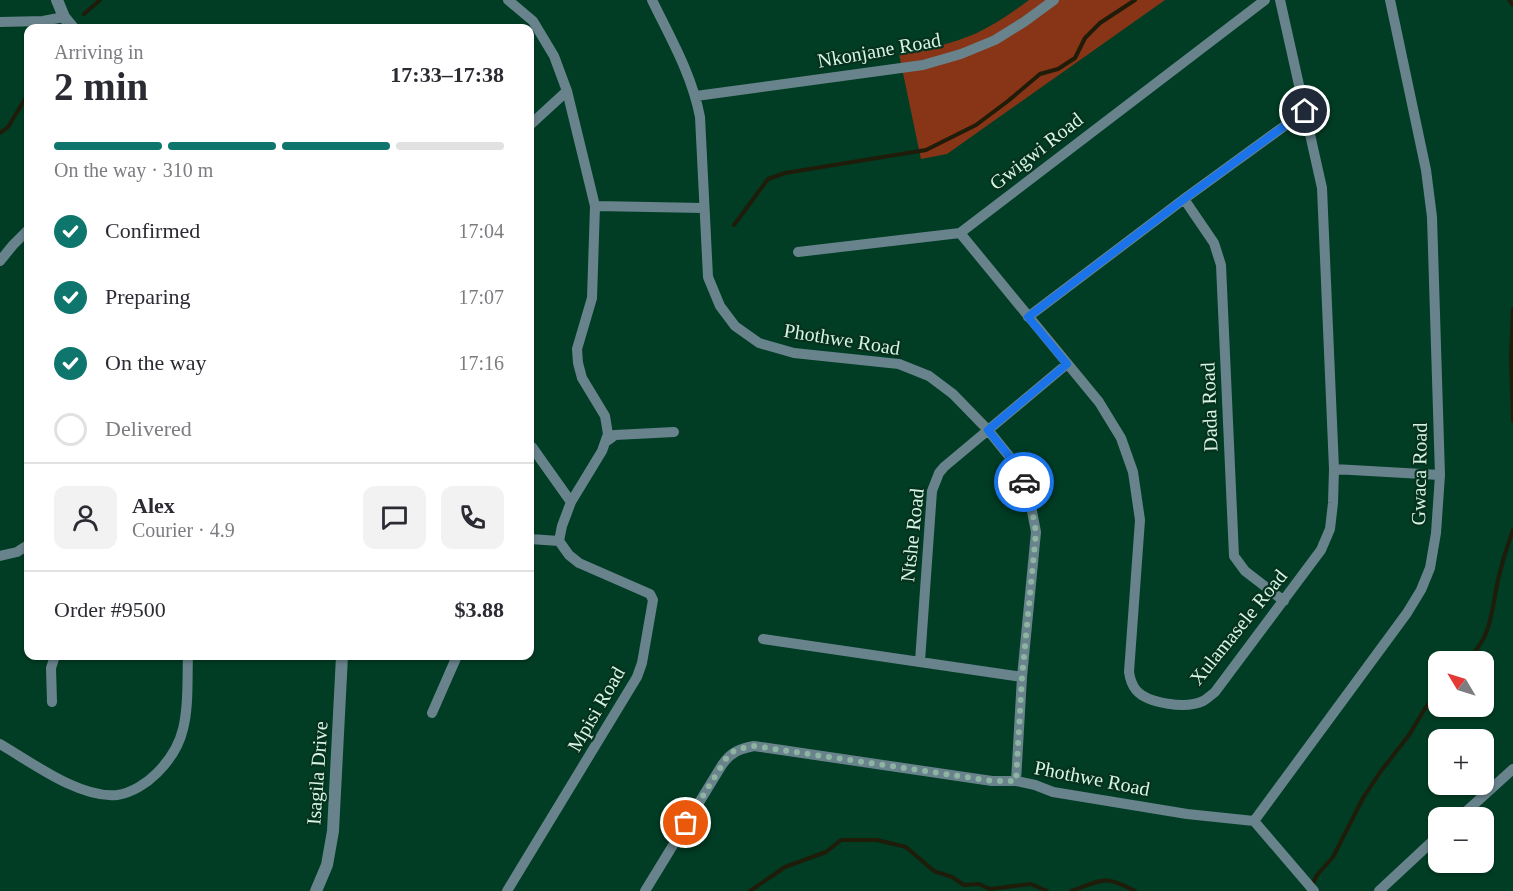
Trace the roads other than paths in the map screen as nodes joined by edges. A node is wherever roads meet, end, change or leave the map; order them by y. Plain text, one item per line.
1 (57, 0) edge
2 (508, 0) edge
3 (652, 0) edge
4 (1054, 0) edge
5 (1265, 0) edge
6 (1280, 0) edge
7 (1390, 0) edge
8 (64, 17) junction
9 (0, 22) edge
10 (70, 24) edge
11 (533, 24) edge
12 (534, 25) edge
13 (567, 92) junction
14 (696, 96) junction
15 (1305, 111) junction
16 (534, 121) edge
17 (1184, 199) junction
18 (595, 206) junction
19 (704, 208) junction
20 (960, 233) junction
21 (24, 234) edge
22 (798, 252) dead end
23 (0, 261) edge
24 (1028, 317) junction
25 (1067, 364) junction
26 (988, 430) junction
27 (674, 432) dead end
28 (607, 441) junction
29 (534, 450) edge
30 (1334, 469) junction
31 (1440, 475) junction
32 (571, 502) junction
33 (534, 538) edge
34 (559, 541) junction
35 (24, 549) edge
36 (0, 556) edge
37 (1284, 601) junction
38 (764, 639) dead end
39 (54, 660) edge
40 (188, 660) edge
41 (342, 660) edge
42 (455, 660) edge
43 (920, 661) junction
44 (1022, 677) junction
45 (52, 702) dead end
46 (432, 713) dead end
47 (0, 744) edge
48 (1513, 769) edge
49 (1016, 781) junction
50 (1471, 807) edge
51 (1254, 821) junction
52 (1428, 845) edge
53 (316, 891) edge
54 (507, 891) edge
55 (645, 891) edge
56 (1314, 891) edge
57 (1379, 891) edge

1 - 8 street
2 - 11 street
3 - 14 street, Phothwe Road
4 - 14 street, Nkonjane Road
5 - 20 street, Gwigwi Road
6 - 15 street, Xulamasele Road
7 - 31 street, Gwaca Road
8 - 9 street
8 - 10 street
12 - 13 street
13 - 16 street
13 - 18 street
14 - 19 street, Phothwe Road
15 - 17 street
15 - 30 street, Xulamasele Road
17 - 24 street
17 - 37 street, Dada Road
18 - 19 street
18 - 28 street
19 - 26 street, Phothwe Road
20 - 22 street
20 - 24 street, Xulamasele Road
21 - 23 street
24 - 25 street, Xulamasele Road
25 - 26 street, Ntshe Road
25 - 37 street, Xulamasele Road
26 - 43 street, Ntshe Road
26 - 44 street, Phothwe Road
27 - 28 street
28 - 32 street
29 - 32 street
30 - 31 street
30 - 37 street, Xulamasele Road
31 - 51 street, Gwaca Road
32 - 34 street
33 - 34 street
34 - 54 street, Mpisi Road
35 - 36 street
38 - 43 street
39 - 45 street
40 - 47 street
41 - 53 street, Isagila Drive
42 - 46 street
43 - 44 street
44 - 49 street, Phothwe Road
48 - 50 street
49 - 51 street, Phothwe Road
49 - 55 street
51 - 56 street
52 - 57 street

